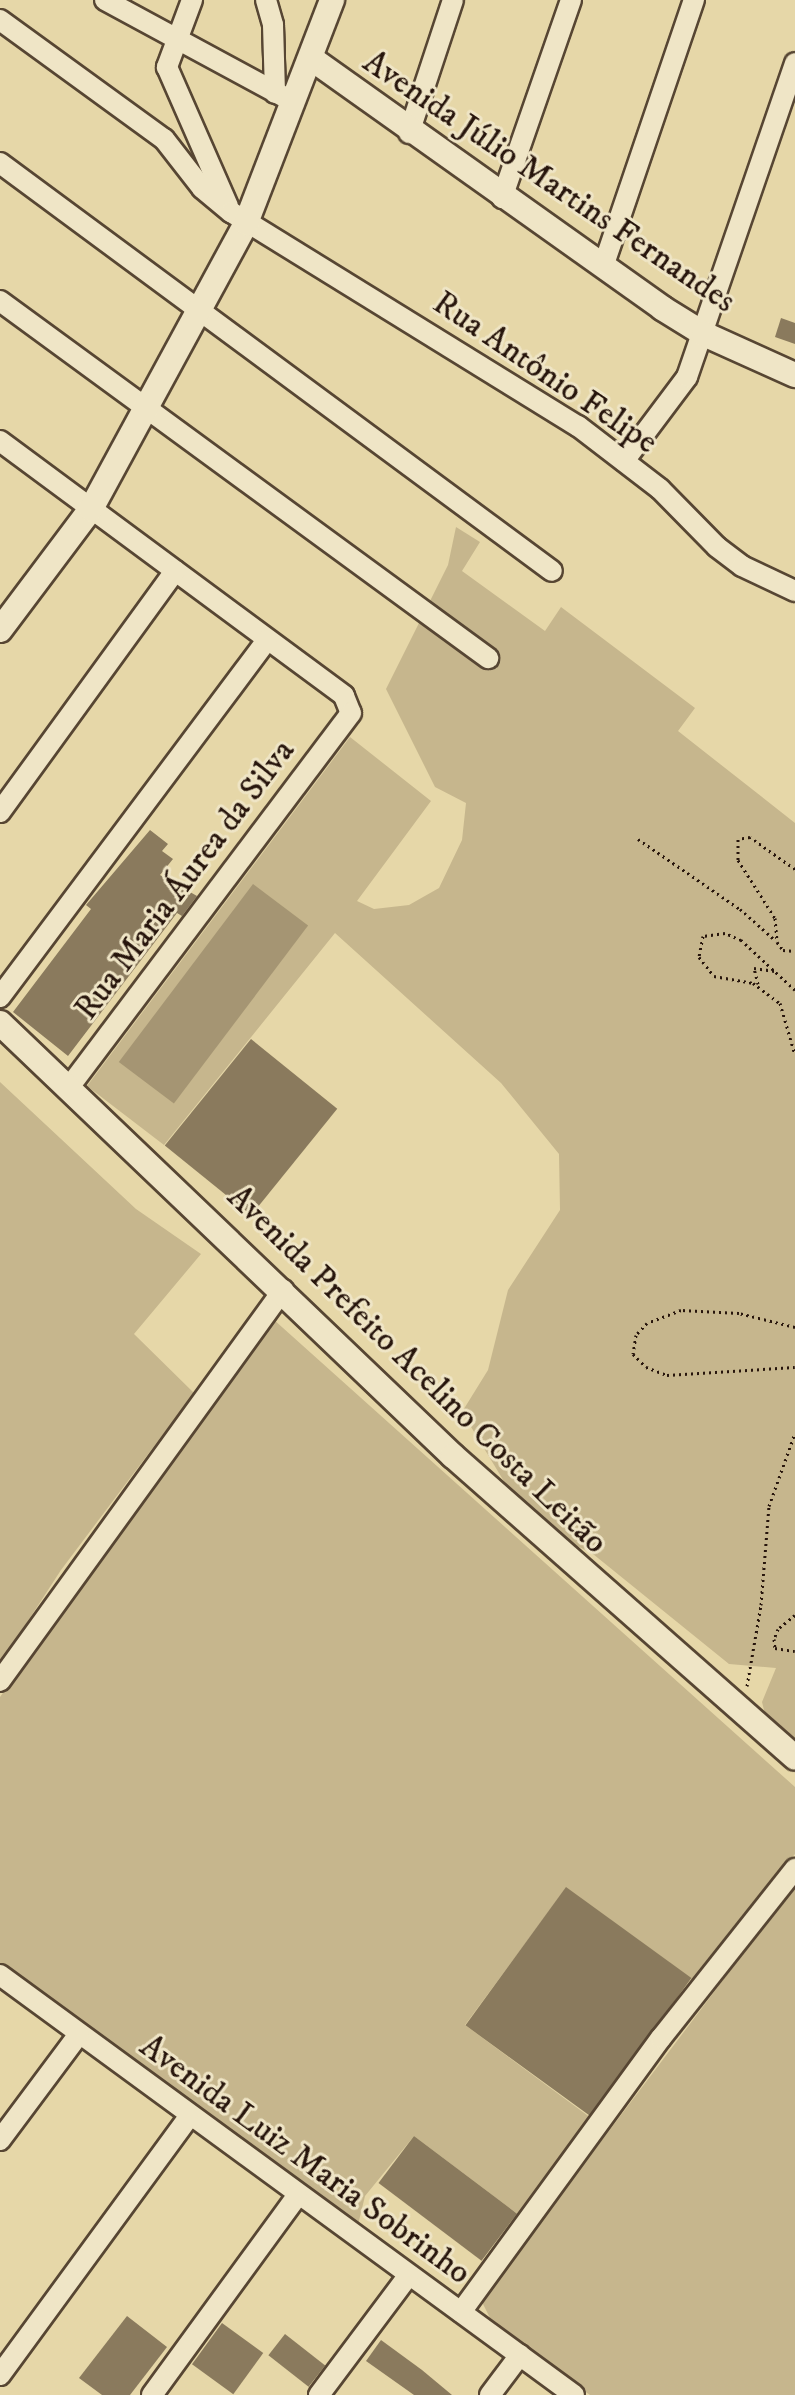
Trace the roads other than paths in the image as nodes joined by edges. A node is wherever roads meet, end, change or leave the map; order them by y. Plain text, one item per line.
1 (105, 0) edge
2 (192, 0) edge
3 (266, 0) edge
4 (332, 0) edge
5 (453, 0) edge
6 (571, 0) edge
7 (694, 0) edge
8 (0, 20) edge
9 (174, 38) junction
10 (312, 59) junction
11 (795, 63) edge
12 (285, 97) junction
13 (409, 133) junction
14 (0, 163) edge
15 (502, 198) junction
16 (239, 218) junction
17 (603, 267) junction
18 (0, 301) edge
19 (196, 311) junction
20 (704, 334) junction
21 (795, 375) edge
22 (142, 408) junction
23 (0, 441) edge
24 (624, 461) junction
25 (91, 509) junction
26 (175, 571) junction
27 (552, 571) dead end
28 (795, 591) edge
29 (0, 630) edge
30 (267, 640) junction
31 (488, 658) dead end
32 (0, 812) edge
33 (0, 997) edge
34 (0, 1023) edge
35 (70, 1086) junction
36 (283, 1290) junction
37 (0, 1681) edge
38 (795, 1758) edge
39 (795, 1869) edge
40 (0, 1975) edge
41 (79, 2034) junction
42 (188, 2118) junction
43 (0, 2140) edge
44 (297, 2196) junction
45 (408, 2276) junction
46 (461, 2312) junction
47 (520, 2355) junction
48 (0, 2375) edge
49 (152, 2395) edge
50 (319, 2395) edge
51 (490, 2395) edge
52 (574, 2395) edge

1 - 9 street
2 - 9 street
3 - 12 street
4 - 10 street
5 - 13 street
6 - 15 street
7 - 17 street
8 - 16 street, Rua Antônio Felipe
9 - 12 street
9 - 16 street
10 - 12 street
10 - 13 street, Avenida Júlio Martins Fernandes
11 - 20 street
12 - 16 street
13 - 15 street, Avenida Júlio Martins Fernandes
14 - 19 street
15 - 17 street, Avenida Júlio Martins Fernandes
16 - 19 street
16 - 24 street, Rua Antônio Felipe
17 - 20 street, Avenida Júlio Martins Fernandes
18 - 22 street
19 - 22 street
19 - 27 street
20 - 21 street, Avenida Júlio Martins Fernandes
20 - 24 street
22 - 25 street
22 - 31 street
23 - 25 street
24 - 28 street, Rua Antônio Felipe
25 - 26 street
25 - 29 street
26 - 30 street
26 - 32 street
30 - 33 street
30 - 35 street, Rua Maria Áurea da Silva
34 - 35 street, Avenida Prefeito Acelino Costa Leitão
35 - 36 street, Avenida Prefeito Acelino Costa Leitão
36 - 37 street
36 - 38 street, Avenida Prefeito Acelino Costa Leitão
39 - 46 street
40 - 41 street, Avenida Luiz Maria Sobrinho
41 - 42 street, Avenida Luiz Maria Sobrinho
41 - 43 street
42 - 44 street, Avenida Luiz Maria Sobrinho
42 - 48 street
44 - 45 street, Avenida Luiz Maria Sobrinho
44 - 49 street
45 - 46 street, Avenida Luiz Maria Sobrinho
45 - 50 street
46 - 47 street, Avenida Luiz Maria Sobrinho
47 - 51 street
47 - 52 street, Avenida Luiz Maria Sobrinho

